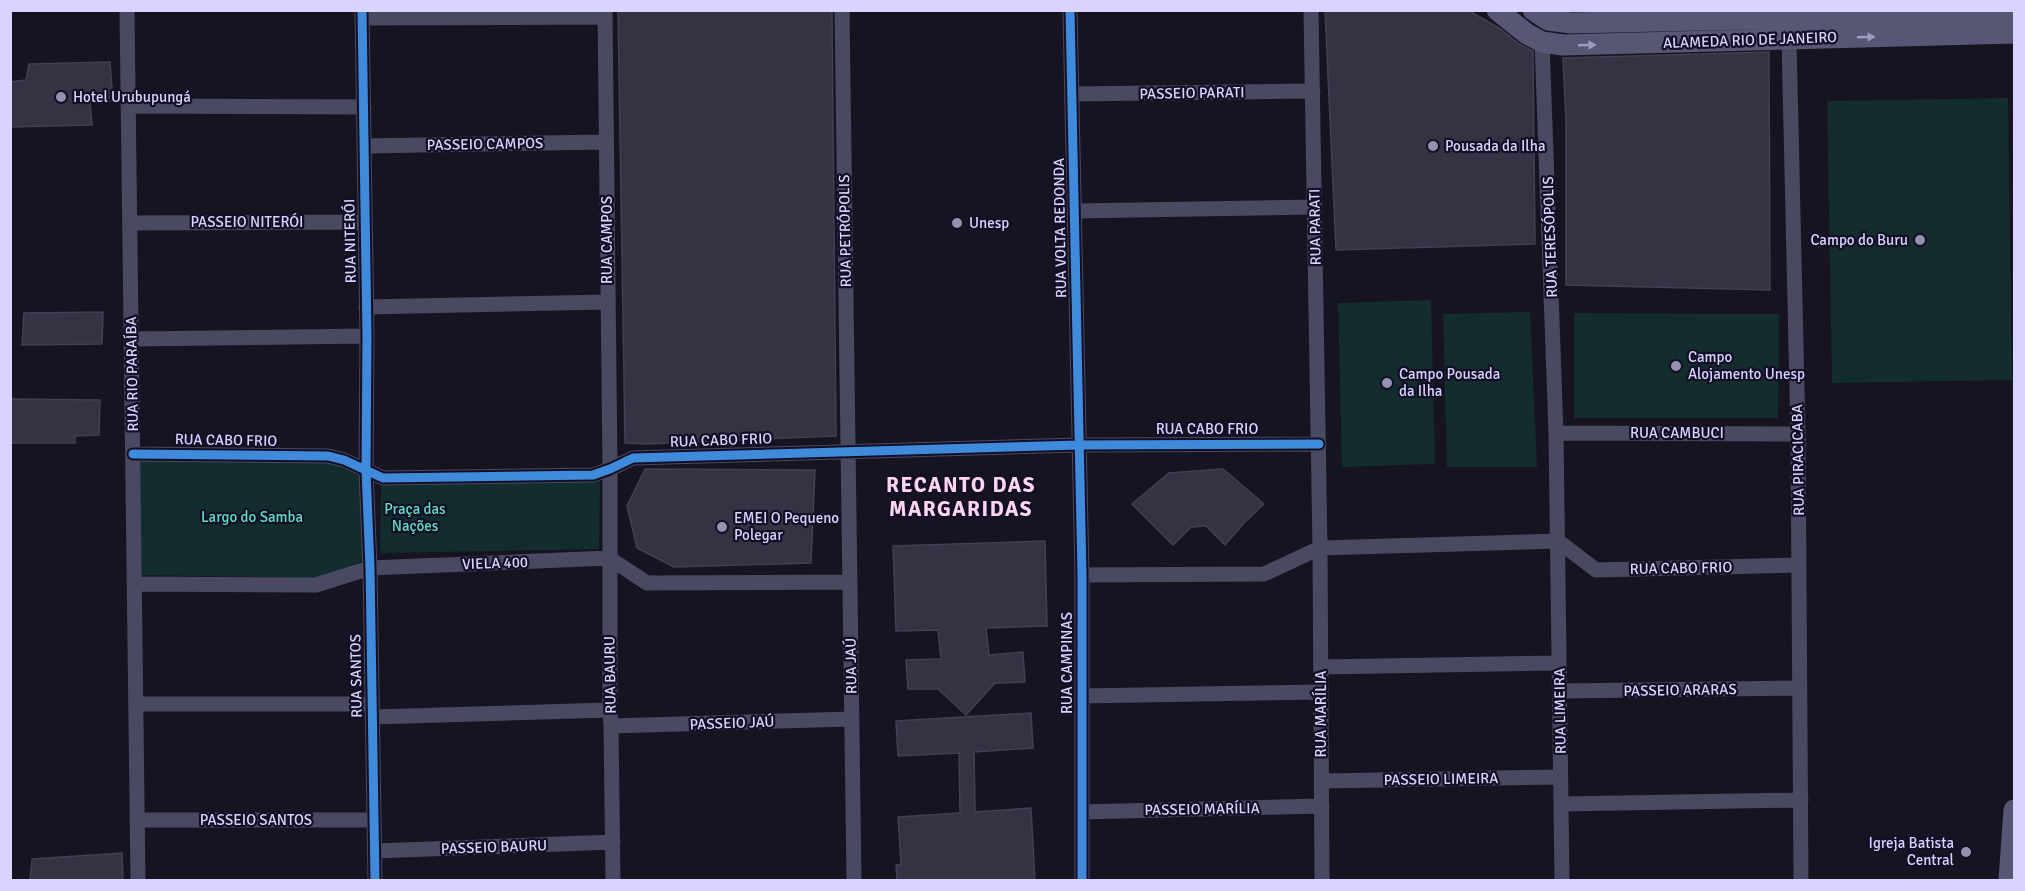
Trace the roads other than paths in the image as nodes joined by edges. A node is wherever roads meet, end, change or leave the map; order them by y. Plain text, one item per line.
1 (127, 10) edge
2 (842, 10) edge
3 (1070, 10) edge
4 (1311, 10) edge
5 (1497, 10) edge
6 (1533, 10) edge
7 (2014, 13) edge
8 (362, 14) edge
9 (605, 14) edge
10 (2014, 33) edge
11 (1789, 39) junction
12 (1542, 42) junction
13 (1313, 91) junction
14 (1072, 94) junction
15 (128, 106) junction
16 (364, 106) junction
17 (606, 142) junction
18 (364, 146) junction
19 (1315, 207) junction
20 (1074, 211) junction
21 (365, 222) junction
22 (130, 223) junction
23 (607, 302) junction
24 (366, 307) junction
25 (367, 336) junction
26 (131, 339) junction
27 (1557, 433) junction
28 (1798, 434) junction
29 (1319, 444) junction
30 (1079, 445) junction
31 (849, 451) junction
32 (133, 454) junction
33 (610, 469) junction
34 (366, 470) junction
35 (1558, 541) junction
36 (1320, 548) junction
37 (609, 558) junction
38 (1799, 565) junction
39 (370, 568) junction
40 (1082, 575) junction
41 (850, 582) junction
42 (134, 584) junction
43 (1559, 663) junction
44 (1321, 667) junction
45 (1800, 688) junction
46 (1560, 691) junction
47 (1321, 692) junction
48 (1082, 696) junction
49 (136, 704) junction
50 (372, 710) junction
51 (610, 710) junction
52 (852, 719) junction
53 (611, 726) junction
54 (1561, 777) junction
55 (1322, 781) junction
56 (1801, 800) junction
57 (1561, 804) junction
58 (1322, 806) junction
59 (2014, 810) edge
60 (1082, 812) junction
61 (137, 820) junction
62 (374, 820) junction
63 (613, 842) junction
64 (375, 851) junction
65 (138, 880) edge
66 (375, 880) edge
67 (613, 880) edge
68 (849, 880) edge
69 (854, 880) edge
70 (1082, 880) edge
71 (1322, 880) edge
72 (1562, 880) edge
73 (1801, 880) edge
74 (2009, 880) edge

1 - 15 street, RUA RIO PARAÍBA
2 - 31 street, RUA PETRÓPOLIS
3 - 14 street, RUA VOLTA REDONDA
4 - 13 street, RUA PARATI
5 - 12 street, ALAMEDA RIO DE JANEIRO
6 - 7 street, ALAMEDA RIO DE JANEIRO
8 - 9 street
8 - 16 street, RUA NITERÓI
9 - 17 street, RUA CAMPOS
11 -> 10 street, ALAMEDA RIO DE JANEIRO
12 -> 11 street, ALAMEDA RIO DE JANEIRO
11 - 28 street, RUA PIRACICABA
12 - 27 street, RUA TERESÓPOLIS
13 - 14 street, PASSEIO PARATI
13 - 19 street, RUA PARATI
14 - 20 street, RUA VOLTA REDONDA
15 - 16 street
15 - 22 street, RUA RIO PARAÍBA
16 - 18 street, RUA NITERÓI
17 - 18 street, PASSEIO CAMPOS
17 - 23 street, RUA CAMPOS
18 - 21 street, RUA NITERÓI
19 - 20 street
19 - 29 street, RUA PARATI
20 - 30 street, RUA VOLTA REDONDA
21 - 22 street, PASSEIO NITERÓI
21 - 24 street, RUA NITERÓI
22 - 26 street, RUA RIO PARAÍBA
23 - 24 street
23 - 33 street, RUA CAMPOS
24 - 25 street, RUA NITERÓI
25 - 26 street
25 - 34 street, RUA NITERÓI
26 - 32 street, RUA RIO PARAÍBA
27 - 28 street, RUA CAMBUCI
27 - 35 street, RUA TERESÓPOLIS
28 - 38 street, RUA PIRACICABA
29 - 30 street, RUA CABO FRIO
29 - 36 street, RUA PARATI
30 - 31 street, RUA CABO FRIO
30 - 40 street, RUA CAMPINAS
31 - 33 street, RUA CABO FRIO
31 - 41 street, RUA JAÚ
32 - 34 street, RUA CABO FRIO
32 - 42 street, RUA RIO PARAÍBA
33 - 34 street, RUA CABO FRIO
33 - 37 street, RUA BAURU
34 - 39 street, RUA SANTOS
35 - 36 street
35 - 38 street, RUA CABO FRIO
35 - 43 street, RUA LIMEIRA
36 - 40 street
36 - 44 street, RUA MARÍLIA
37 - 39 street, VIELA 400
37 - 41 street
37 - 51 street, RUA BAURU
38 - 45 street, RUA PIRACICABA
39 - 42 street, VIELA 400
39 - 50 street, RUA SANTOS
40 - 48 street, RUA CAMPINAS
41 - 52 street, RUA JAÚ
42 - 49 street, RUA RIO PARAÍBA
43 - 44 street
43 - 46 street, RUA LIMEIRA
44 - 47 street, RUA MARÍLIA
45 - 46 street, PASSEIO ARARAS
45 - 56 street, RUA PIRACICABA
46 - 54 street, RUA LIMEIRA
47 - 48 street
47 - 55 street, RUA MARÍLIA
48 - 60 street, RUA CAMPINAS
49 - 50 street
49 - 61 street, RUA RIO PARAÍBA
50 - 51 street
50 - 62 street, RUA SANTOS
51 - 53 street, RUA BAURU
52 - 53 street, PASSEIO JAÚ
52 - 69 street, RUA JAÚ
53 - 63 street, RUA BAURU
54 - 55 street, PASSEIO LIMEIRA
54 - 57 street, RUA LIMEIRA
55 - 58 street, RUA MARÍLIA
56 - 57 street
56 - 73 street, RUA PIRACICABA
57 - 72 street, RUA LIMEIRA
58 - 60 street, PASSEIO MARÍLIA
58 - 71 street, RUA MARÍLIA
59 - 74 street
60 - 70 street, RUA CAMPINAS
61 - 62 street, PASSEIO SANTOS
61 - 65 street, RUA RIO PARAÍBA
62 - 64 street, RUA SANTOS
63 - 64 street, PASSEIO BAURU
63 - 67 street, RUA BAURU
64 - 66 street, RUA SANTOS
68 - 69 street

